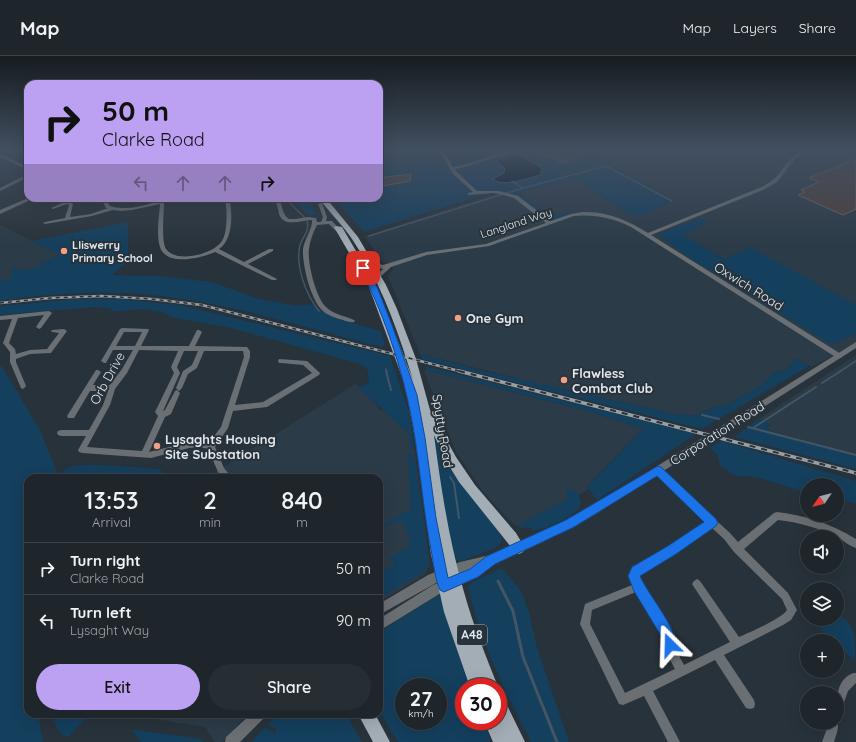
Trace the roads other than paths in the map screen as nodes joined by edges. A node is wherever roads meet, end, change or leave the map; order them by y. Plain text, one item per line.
1 (15, 182) edge
2 (465, 182) edge
3 (773, 182) edge
4 (0, 190) edge
5 (475, 192) junction
6 (470, 194) dead end
7 (24, 202) edge
8 (106, 202) edge
9 (165, 202) edge
10 (228, 202) edge
11 (280, 202) edge
12 (320, 202) edge
13 (320, 202) edge
14 (321, 202) edge
15 (162, 203) junction
16 (53, 208) dead end
17 (111, 209) junction
18 (0, 212) edge
19 (67, 219) junction
20 (323, 222) junction
21 (45, 223) dead end
22 (550, 223) junction
23 (315, 224) junction
24 (647, 235) junction
25 (346, 240) junction
26 (216, 250) junction
27 (271, 250) dead end
28 (370, 263) junction
29 (245, 264) junction
30 (389, 266) junction
31 (377, 277) junction
32 (274, 279) dead end
33 (16, 316) junction
34 (0, 318) edge
35 (352, 321) dead end
36 (39, 327) dead end
37 (54, 331) dead end
38 (199, 332) dead end
39 (3, 345) edge
40 (856, 345) edge
41 (112, 348) junction
42 (137, 348) junction
43 (182, 349) junction
44 (191, 349) junction
45 (202, 349) junction
46 (839, 356) junction
47 (14, 357) junction
48 (281, 361) dead end
49 (104, 362) dead end
50 (98, 372) dead end
51 (23, 386) dead end
52 (88, 388) junction
53 (112, 388) junction
54 (176, 388) junction
55 (232, 408) junction
56 (424, 409) junction
57 (71, 416) dead end
58 (61, 433) dead end
59 (90, 433) junction
60 (211, 447) junction
61 (144, 454) junction
62 (658, 471) junction
63 (224, 474) edge
64 (712, 523) junction
65 (856, 544) edge
66 (519, 548) junction
67 (737, 549) junction
68 (448, 578) junction
69 (697, 584) dead end
70 (638, 586) junction
71 (383, 607) edge
72 (383, 622) edge
73 (737, 643) junction
74 (717, 654) junction
75 (682, 671) junction
76 (474, 678) edge
77 (488, 678) edge
78 (856, 678) edge
79 (844, 688) edge
80 (646, 689) junction
81 (750, 704) dead end
82 (256, 718) edge
83 (368, 718) edge
84 (500, 730) edge
85 (505, 730) edge
86 (832, 730) edge
87 (508, 740) edge
88 (232, 742) edge
89 (382, 742) edge
90 (674, 742) edge
91 (828, 742) edge

1 - 4 street
2 - 5 street
3 - 24 street
5 - 6 street
5 - 22 street
7 - 18 street
8 - 17 street
9 - 15 street
10 - 26 street
11 - 23 street
12 - 20 street
13 - 25 main road, Spytty Road / A48
14 - 28 main road, Spytty Road / A48
15 - 17 street
15 - 26 street
16 - 19 street
17 - 19 street
19 - 21 street
20 - 23 street
20 - 25 street
22 - 24 street, Langland Way
22 - 30 street, Langland Way
23 - 35 street
24 - 46 street, Oxwich Road
25 - 68 main road, Spytty Road / A48
26 - 29 street
27 - 29 street
28 - 30 street, Langland Way
28 - 31 main road, Spytty Road / A48
29 - 32 street
30 - 31 street, Langland Way
31 - 56 main road, Spytty Road / A48
33 - 34 street
33 - 36 street
33 - 39 street
37 - 47 street
38 - 44 street
39 - 47 street
40 - 46 street, Corporation Road
41 - 42 street
41 - 42 street
41 - 49 street
42 - 43 street, Orb Drive
42 - 53 street, Orb Drive
43 - 44 street, Orb Drive
43 - 54 street
44 - 45 street, Orb Drive
45 - 54 street
45 - 55 street, Orb Drive
46 - 62 street, Corporation Road
47 - 51 street
48 - 55 street
50 - 52 street
52 - 53 street
52 - 57 street
53 - 59 street, Orb Drive
54 - 61 street
55 - 60 street, Orb Drive
56 - 66 main road
56 - 68 main road, Spytty Road / A48
58 - 59 street
59 - 61 street, Orb Drive
60 - 61 street, Orb Drive
60 - 63 street
62 - 64 street
62 - 66 street, Corporation Road
64 - 67 street
64 - 70 street
65 - 67 street
66 - 68 street, Corporation Road
67 - 73 street
68 - 71 street, Corporation Road
68 - 72 street, Corporation Road
68 - 76 main road, Spytty Road / A48
68 - 77 main road, Spytty Road / A48
69 - 73 street
70 - 75 street
70 - 80 street
73 - 74 street
74 - 75 street
74 - 81 street
75 - 80 street
78 - 79 street
80 - 90 street
82 - 88 street
83 - 89 main road
84 - 87 main road
85 - 87 main road
86 - 91 street

